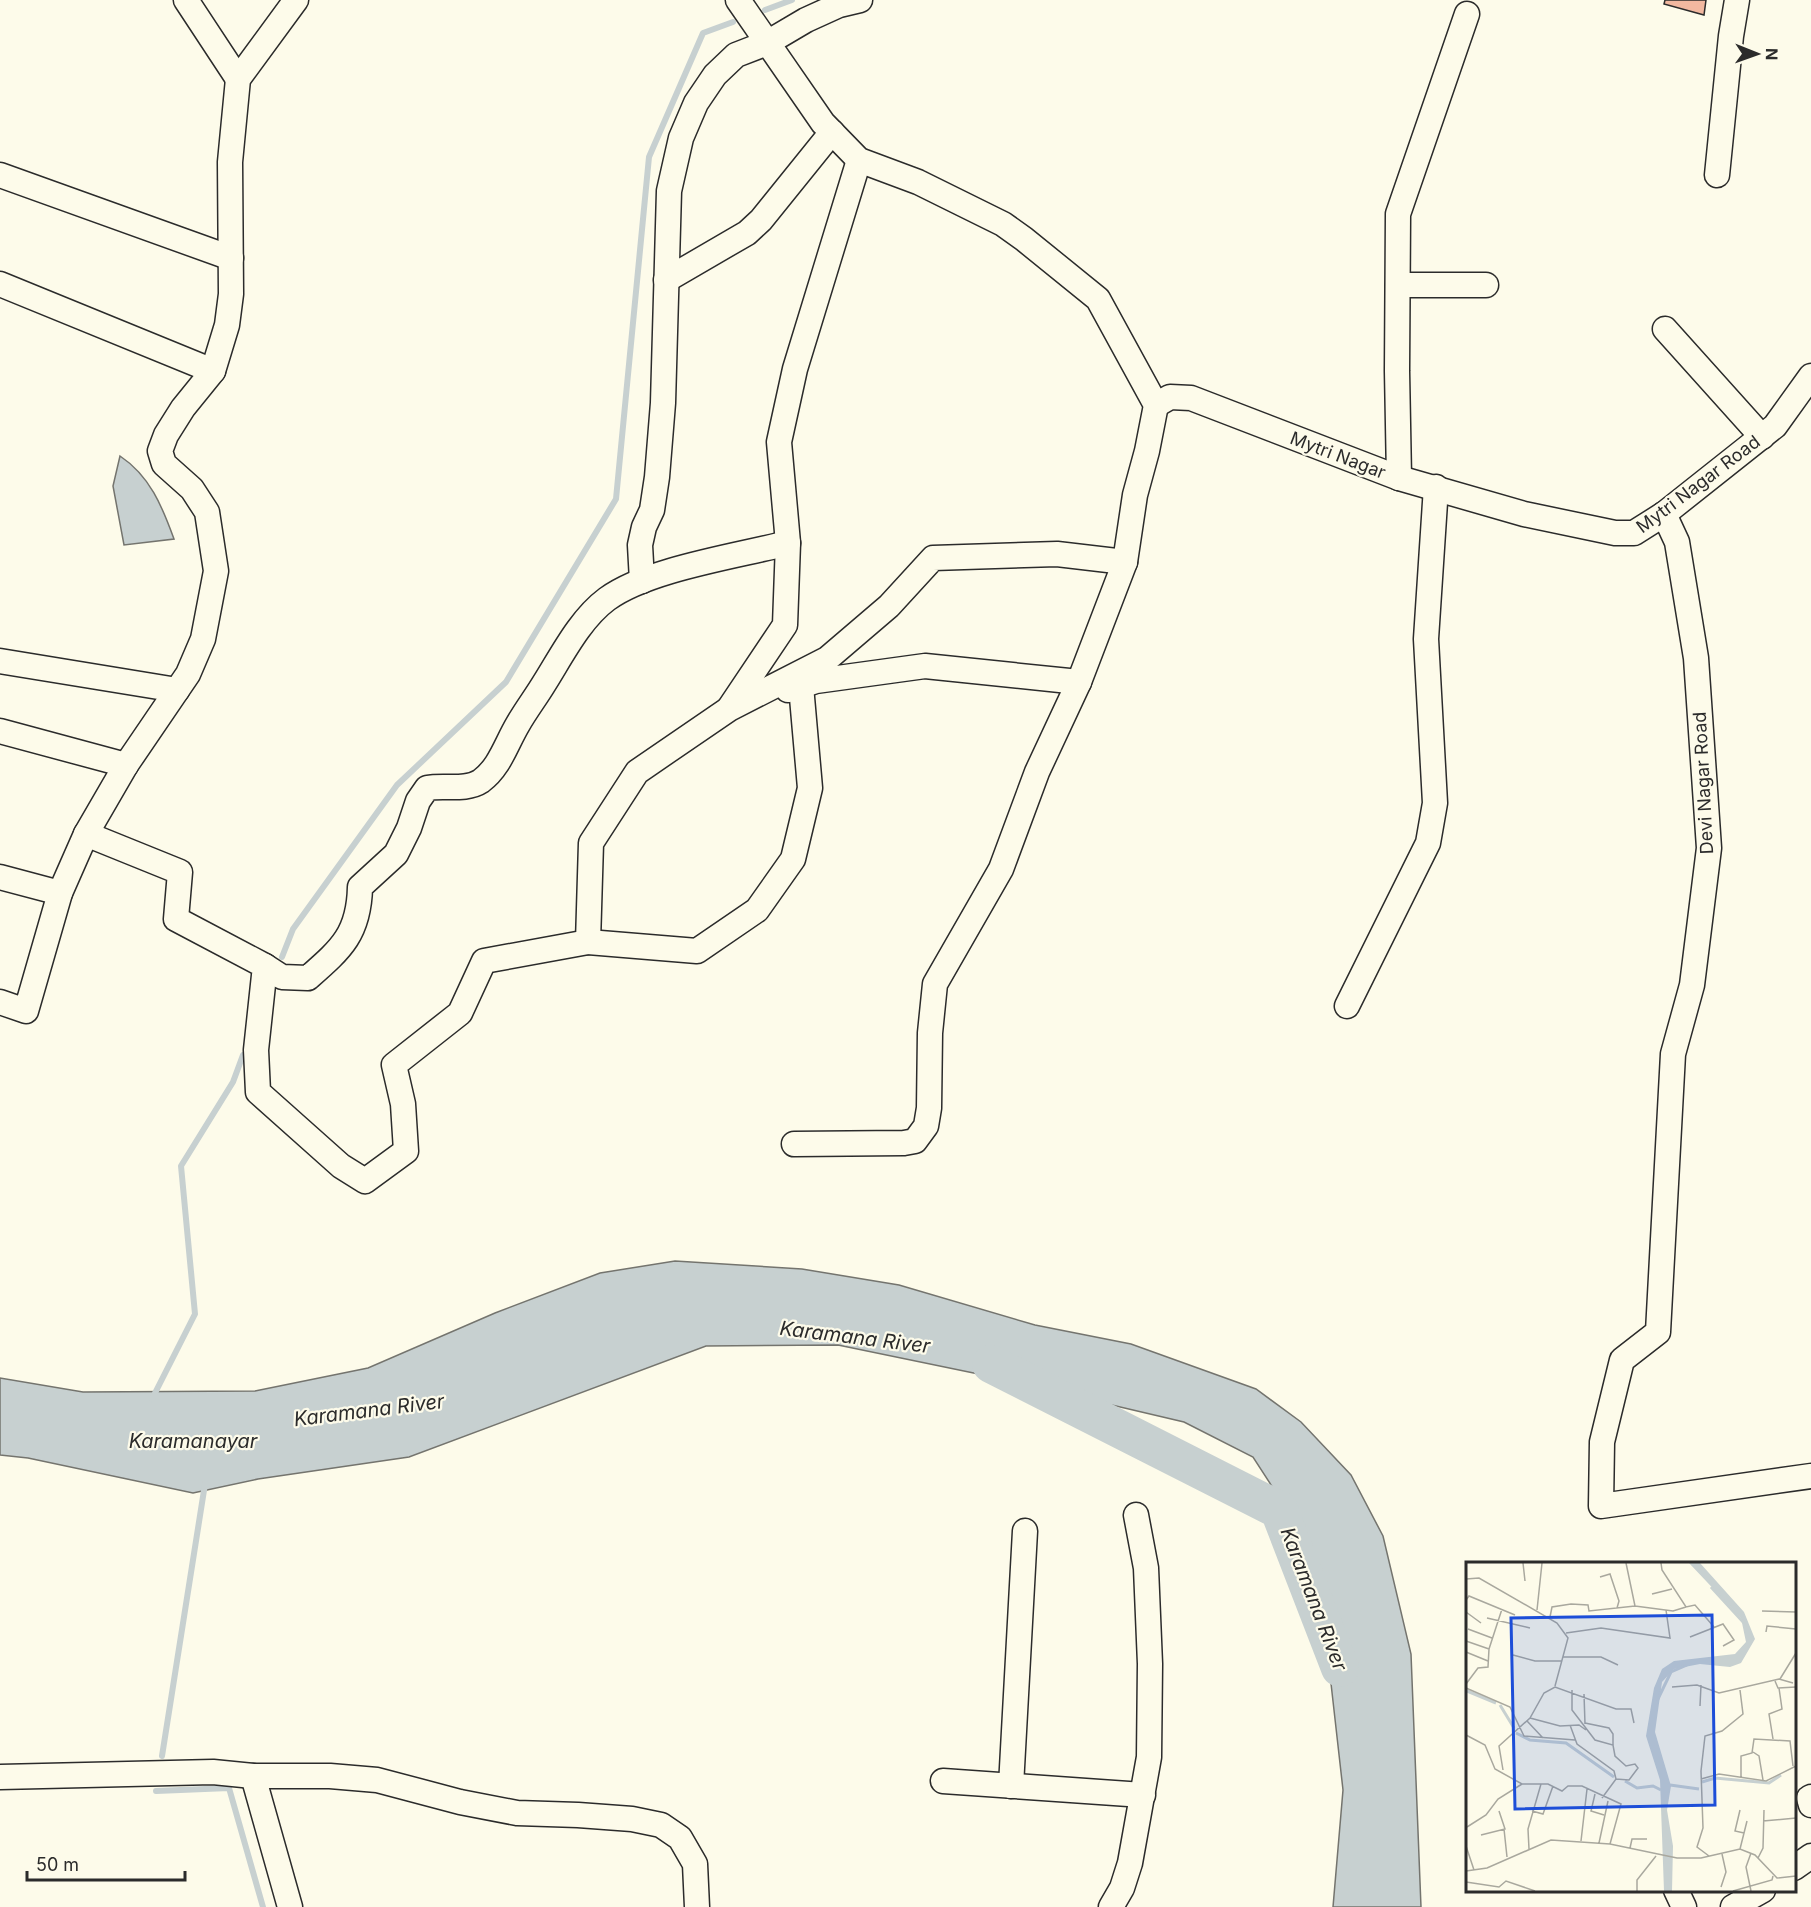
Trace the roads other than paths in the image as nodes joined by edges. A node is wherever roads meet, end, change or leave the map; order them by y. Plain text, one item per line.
1 (186, 0) edge
2 (296, 0) edge
3 (738, 0) edge
4 (860, 0) edge
5 (1737, 0) edge
6 (1467, 14) dead end
7 (767, 43) junction
8 (238, 79) junction
9 (832, 132) junction
10 (859, 160) junction
11 (0, 175) edge
12 (1717, 175) dead end
13 (231, 258) junction
14 (666, 280) junction
15 (0, 284) edge
16 (1398, 285) junction
17 (1486, 285) dead end
18 (1665, 329) dead end
19 (213, 371) junction
20 (1811, 376) edge
21 (1156, 405) junction
22 (1762, 436) junction
23 (1399, 478) junction
24 (1436, 487) junction
25 (1524, 513) joint
26 (1664, 514) junction
27 (788, 543) junction
28 (1125, 562) junction
29 (642, 581) junction
30 (0, 661) edge
31 (1079, 682) junction
32 (801, 686) junction
33 (177, 690) junction
34 (729, 709) junction
35 (0, 731) edge
36 (126, 765) junction
37 (86, 834) junction
38 (0, 877) edge
39 (60, 893) junction
40 (588, 942) junction
41 (266, 966) junction
42 (0, 1002) edge
43 (1347, 1006) dead end
44 (794, 1144) dead end
45 (1811, 1476) edge
46 (1136, 1515) dead end
47 (1025, 1531) dead end
48 (253, 1776) junction
49 (0, 1777) edge
50 (943, 1781) dead end
51 (1011, 1786) junction
52 (1143, 1795) junction
53 (1811, 1797) edge
54 (1811, 1806) edge
55 (1811, 1856) edge
56 (1796, 1867) edge
57 (1677, 1892) edge
58 (290, 1907) edge
59 (697, 1907) edge
60 (1111, 1907) edge
61 (1684, 1907) edge

1 - 8 street
2 - 8 street
3 - 7 street
4 - 7 street
5 - 12 street
6 - 16 street
7 - 9 street
7 - 14 street
8 - 13 street
9 - 10 street
9 - 14 street
10 - 21 street
10 - 27 street
11 - 13 street
13 - 19 street
14 - 29 street
15 - 19 street
16 - 17 street
16 - 23 street
18 - 22 street
19 - 33 street
20 - 22 street, Mytri Nagar Road
21 - 23 street, Mytri Nagar
21 - 28 street
22 - 26 street, Mytri Nagar Road
23 - 24 street, Mytri Nagar
24 - 25 street, Mytri Nagar
24 - 43 street
25 - 26 street, Mytri Nagar Road
26 - 45 street, Devi Nagar Road
27 - 29 street
27 - 34 street
28 - 31 street
28 - 34 street
29 - 41 street
30 - 33 street
31 - 32 street
31 - 44 street
32 - 34 street
32 - 40 street
33 - 36 street
34 - 40 street
35 - 36 street
36 - 37 street
37 - 39 street
37 - 41 street
38 - 39 street
39 - 42 street
40 - 41 street
46 - 52 street
47 - 51 street
48 - 49 street
48 - 58 street
48 - 59 street
50 - 51 street
51 - 52 street
52 - 60 street
53 - 54 street
55 - 56 street
57 - 61 street

